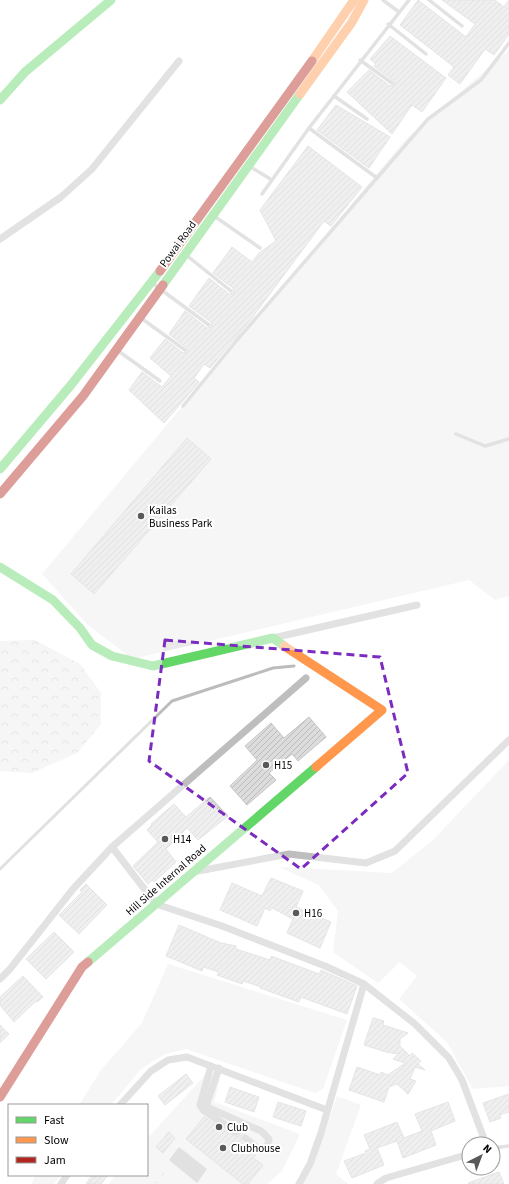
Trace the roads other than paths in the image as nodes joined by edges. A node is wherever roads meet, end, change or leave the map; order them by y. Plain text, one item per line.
1 (111, 0) edge
2 (354, 0) edge
3 (364, 0) edge
4 (383, 0) edge
5 (409, 0) edge
6 (429, 0) edge
7 (398, 12) junction
8 (388, 24) junction
9 (462, 26) dead end
10 (509, 43) edge
11 (426, 54) dead end
12 (360, 60) junction
13 (179, 62) dead end
14 (311, 62) junction
15 (319, 68) junction
16 (392, 83) dead end
17 (334, 96) junction
18 (0, 100) edge
19 (367, 119) dead end
20 (309, 128) junction
21 (241, 159) junction
22 (249, 166) junction
23 (377, 178) junction
24 (272, 180) junction
25 (262, 194) dead end
26 (213, 215) junction
27 (0, 239) edge
28 (260, 248) dead end
29 (185, 254) junction
30 (151, 283) junction
31 (160, 289) junction
32 (231, 291) dead end
33 (140, 317) junction
34 (209, 325) dead end
35 (116, 350) junction
36 (185, 350) dead end
37 (160, 380) dead end
38 (183, 406) dead end
39 (456, 434) dead end
40 (509, 439) edge
41 (0, 469) edge
42 (0, 494) edge
43 (0, 567) edge
44 (417, 605) dead end
45 (273, 638) junction
46 (306, 678) dead end
47 (509, 740) edge
48 (112, 847) junction
49 (192, 873) junction
50 (156, 904) junction
51 (0, 979) edge
52 (364, 984) junction
53 (211, 1066) junction
54 (218, 1068) junction
55 (0, 1097) edge
56 (121, 1104) edge
57 (327, 1110) junction
58 (236, 1132) dead end
59 (483, 1136) edge
60 (245, 1138) dead end
61 (461, 1156) edge
62 (298, 1184) edge
63 (377, 1184) edge

1 - 18 main road
2 - 14 main road, Powai Road
3 - 15 main road, Powai Road
4 - 7 lane
5 - 7 lane
6 - 9 lane
7 - 8 lane
8 - 11 lane
8 - 12 lane
10 - 23 lane
12 - 16 lane
12 - 17 lane
13 - 27 street
14 - 15 main road
14 - 21 main road, Powai Road
15 - 22 main road, Powai Road
17 - 19 lane
17 - 20 lane
20 - 23 lane
20 - 24 lane
21 - 22 lane
21 - 30 main road, Powai Road
22 - 24 lane
22 - 26 main road, Powai Road
23 - 38 lane
24 - 25 lane
26 - 28 lane
26 - 29 main road, Powai Road
29 - 31 main road, Powai Road
29 - 32 lane
30 - 31 lane
30 - 41 main road, Powai Road
31 - 33 main road, Powai Road
31 - 34 lane
33 - 35 main road, Powai Road
33 - 36 lane
35 - 37 lane
35 - 42 main road, Powai Road
39 - 40 lane
43 - 45 main road
44 - 45 street
45 - 49 main road, Hill Side Internal Road
46 - 48 street
47 - 49 street
48 - 50 street
48 - 51 street
49 - 50 main road, Hill Side Internal Road
50 - 52 street
50 - 55 main road, Hill Side Internal Road
52 - 57 street
52 - 59 street
53 - 54 street
53 - 56 street
53 - 58 street
54 - 57 street
54 - 60 street
57 - 62 street
61 - 63 street

